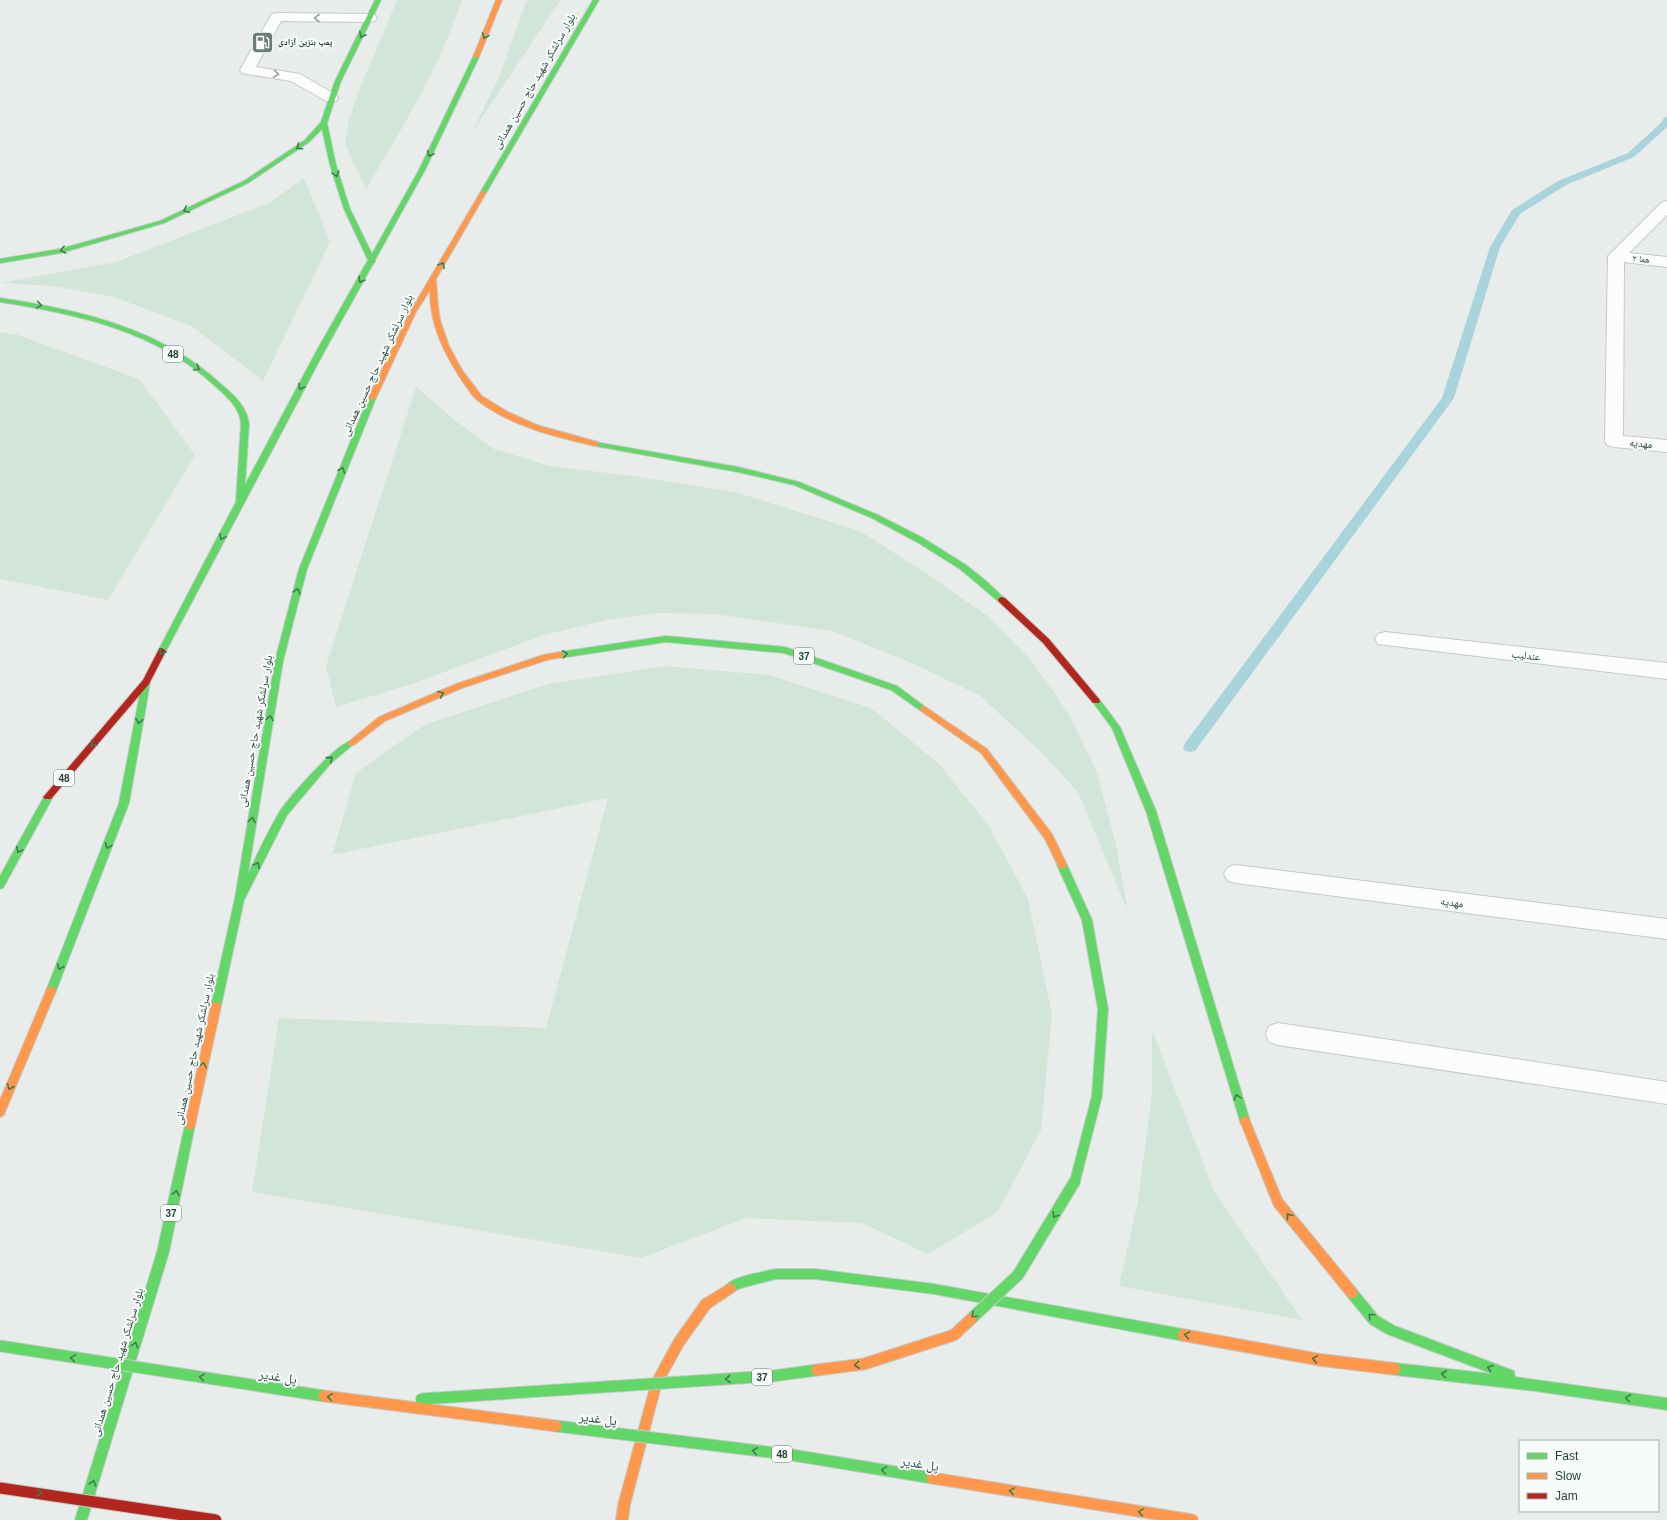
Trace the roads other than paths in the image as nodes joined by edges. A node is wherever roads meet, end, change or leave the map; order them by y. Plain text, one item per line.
1 (378, 0) edge
2 (499, 0) edge
3 (596, 0) edge
4 (370, 18) junction
5 (331, 98) junction
6 (324, 123) junction
7 (1667, 206) edge
8 (1616, 256) junction
9 (0, 262) edge
10 (372, 262) junction
11 (1667, 262) edge
12 (433, 279) junction
13 (0, 300) edge
14 (1667, 446) edge
15 (240, 502) junction
16 (1385, 639) dead end
17 (1667, 671) edge
18 (146, 682) junction
19 (1236, 874) dead end
20 (0, 885) edge
21 (238, 900) junction
22 (1667, 929) edge
23 (1278, 1034) dead end
24 (1667, 1093) edge
25 (0, 1112) edge
26 (0, 1346) edge
27 (1554, 1388) junction
28 (369, 1403) junction
29 (1667, 1404) edge
30 (0, 1488) edge
31 (81, 1520) edge
32 (216, 1520) edge
33 (622, 1520) edge
34 (1193, 1520) edge

1 - 4 main road
2 -> 10 main road
12 -> 3 main road, بلوار سرلشکر شهید حاج حسین همدانی
4 -> 5 main road
4 -> 5 lane
5 - 6 main road
6 -> 9 main road
6 -> 10 main road
7 - 8 street
8 - 11 street, هما ۲
8 - 14 street, مهدیه
10 -> 15 main road
21 -> 12 main road, بلوار سرلشکر شهید حاج حسین همدانی
27 -> 12 main road
13 -> 15 main road, 48
15 -> 18 main road, 48
16 - 17 street, عندلیب
18 -> 20 main road, 48
18 -> 25 main road
19 - 22 street, مهدیه
21 -> 28 main road, 37, bridge
31 -> 21 main road, بلوار سرلشکر شهید حاج حسین همدانی / 37
23 - 24 street
28 -> 26 main road, پل غدیر / 37, bridge
29 -> 27 main road
27 -> 33 main road
34 -> 28 main road, پل غدیر / 48, bridge
30 -> 32 main road, bridge

